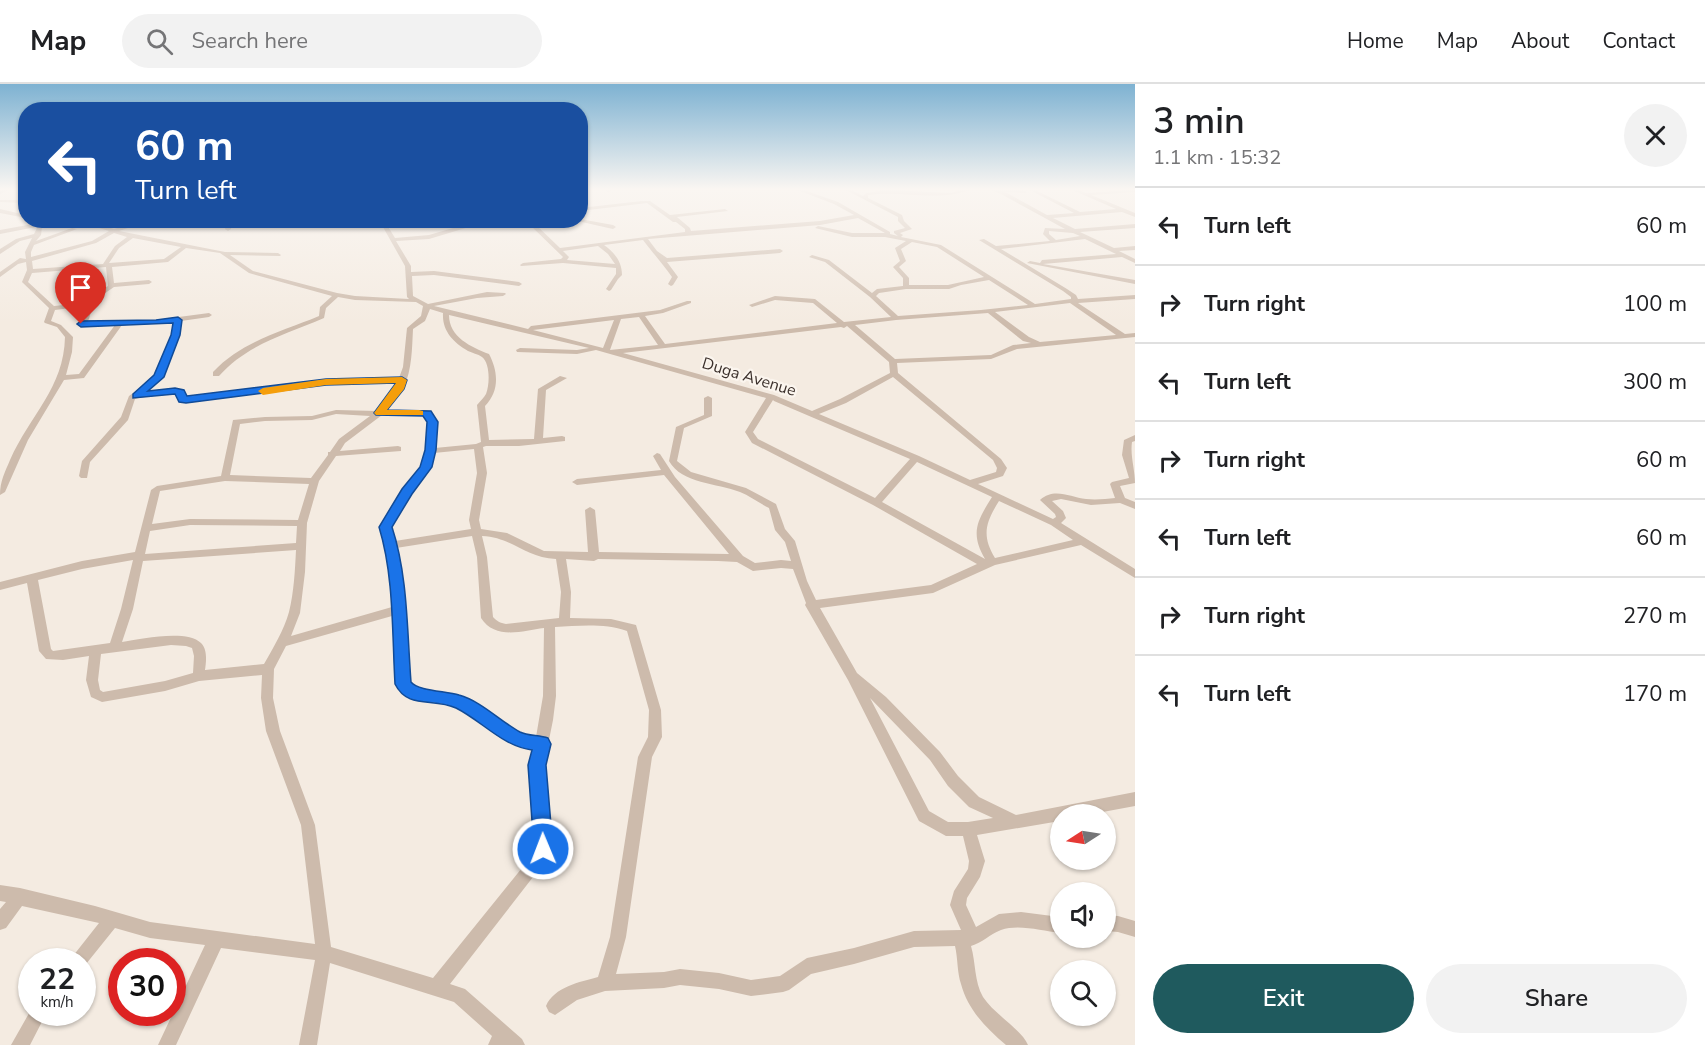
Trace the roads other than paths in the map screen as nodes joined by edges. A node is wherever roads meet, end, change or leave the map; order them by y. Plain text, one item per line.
1 (67, 234) edge
2 (107, 234) edge
3 (124, 234) edge
4 (390, 234) edge
5 (440, 234) edge
6 (543, 234) edge
7 (681, 234) edge
8 (846, 234) edge
9 (890, 234) edge
10 (899, 234) edge
11 (1046, 234) edge
12 (1079, 234) edge
13 (38, 236) joint
14 (132, 236) junction
15 (896, 237) junction
16 (1085, 237) junction
17 (645, 238) junction
18 (909, 239) junction
19 (394, 240) junction
20 (982, 240) dead end
21 (1055, 242) junction
22 (598, 244) junction
23 (184, 247) junction
24 (995, 248) junction
25 (1135, 248) edge
26 (72, 249) junction
27 (560, 250) junction
28 (1113, 250) junction
29 (780, 251) dead end
30 (0, 252) edge
31 (29, 252) junction
32 (227, 253) junction
33 (278, 255) dead end
34 (1123, 255) junction
35 (812, 257) dead end
36 (662, 259) junction
37 (563, 261) junction
38 (1135, 261) edge
39 (1030, 263) junction
40 (1021, 264) junction
41 (107, 265) junction
42 (523, 265) dead end
43 (618, 266) junction
44 (9, 268) junction
45 (69, 268) junction
46 (0, 269) edge
47 (29, 271) junction
48 (409, 274) junction
49 (0, 275) edge
50 (989, 278) junction
51 (149, 282) dead end
52 (1135, 282) edge
53 (519, 284) dead end
54 (671, 284) dead end
55 (112, 285) junction
56 (906, 287) junction
57 (609, 289) dead end
58 (502, 294) dead end
59 (337, 295) junction
60 (872, 296) junction
61 (1135, 297) edge
62 (414, 301) junction
63 (1073, 301) junction
64 (689, 302) dead end
65 (85, 304) junction
66 (752, 305) dead end
67 (1033, 305) junction
68 (426, 306) junction
69 (52, 308) junction
70 (446, 311) junction
71 (989, 311) junction
72 (209, 315) dead end
73 (641, 315) junction
74 (618, 317) junction
75 (896, 318) junction
76 (178, 320) junction
77 (120, 324) junction
78 (847, 326) junction
79 (522, 329) junction
80 (1135, 335) edge
81 (1121, 336) junction
82 (1135, 341) edge
83 (1040, 343) junction
84 (663, 346) junction
85 (520, 350) dead end
86 (605, 351) junction
87 (893, 361) junction
88 (216, 374) dead end
89 (894, 374) junction
90 (62, 378) junction
91 (562, 378) dead end
92 (402, 380) junction
93 (136, 396) junction
94 (771, 397) junction
95 (708, 398) dead end
96 (379, 414) junction
97 (812, 414) junction
98 (1135, 438) edge
99 (562, 439) dead end
100 (538, 441) junction
101 (481, 445) junction
102 (398, 449) dead end
103 (430, 451) junction
104 (331, 454) junction
105 (657, 456) dead end
106 (916, 458) junction
107 (667, 472) junction
108 (84, 476) dead end
109 (225, 478) junction
110 (314, 481) junction
111 (577, 482) dead end
112 (970, 483) junction
113 (0, 492) edge
114 (997, 496) junction
115 (1122, 500) junction
116 (876, 503) junction
117 (1135, 506) edge
118 (590, 510) dead end
119 (302, 523) junction
120 (1054, 524) junction
121 (147, 528) junction
122 (478, 533) junction
123 (1083, 540) junction
124 (391, 545) junction
125 (299, 546) junction
126 (140, 556) junction
127 (561, 557) junction
128 (594, 557) junction
129 (738, 559) junction
130 (989, 563) junction
131 (797, 566) junction
132 (1135, 574) edge
133 (32, 578) junction
134 (0, 586) edge
135 (811, 605) junction
136 (397, 610) junction
137 (557, 623) junction
138 (282, 643) junction
139 (116, 647) junction
140 (95, 651) junction
141 (268, 669) junction
142 (851, 674) junction
143 (199, 676) junction
144 (542, 744) junction
145 (1135, 799) edge
146 (1015, 822) junction
147 (968, 829) junction
148 (0, 893) edge
149 (20, 896) junction
150 (111, 920) junction
151 (0, 922) edge
152 (1050, 924) edge
153 (1116, 924) edge
154 (1135, 929) edge
155 (217, 939) junction
156 (966, 939) junction
157 (90, 948) edge
158 (324, 953) junction
159 (605, 983) junction
160 (437, 987) junction
161 (555, 1006) dead end
162 (31, 1026) edge
163 (500, 1039) edge
164 (20, 1045) edge
165 (167, 1045) edge
166 (308, 1045) edge
167 (516, 1045) edge
168 (1019, 1045) edge

1 - 31 street
2 - 26 street
3 - 14 street
4 - 19 street
5 - 19 street
6 - 27 street
7 - 17 street
8 - 15 street
9 - 15 street
10 - 18 street
11 - 21 street
12 - 16 street
13 - 30 street
13 - 31 street
14 - 23 street
14 - 41 street
15 - 18 street
16 - 21 street
16 - 28 street
17 - 22 street
17 - 36 street
18 - 50 street
18 - 56 street
19 - 48 street
20 - 24 street
21 - 24 street
22 - 27 street
22 - 43 street
23 - 32 street
23 - 41 street
24 - 40 street
25 - 28 street
26 - 31 street
26 - 45 street
27 - 37 street
28 - 34 street
29 - 36 street
31 - 44 street
31 - 47 street
32 - 33 street
32 - 59 street, Duga Avenue
34 - 38 street
34 - 39 street
35 - 60 street
36 - 54 street
37 - 42 street
37 - 43 street
39 - 40 street
39 - 52 street
40 - 63 street
41 - 45 street
41 - 55 street
43 - 57 street
44 - 46 street
44 - 49 street
45 - 47 street
47 - 69 street
48 - 53 street
48 - 62 street
50 - 56 street
50 - 67 street
51 - 55 street
55 - 65 street
56 - 60 street
58 - 68 street
59 - 62 street, Duga Avenue
59 - 88 street
60 - 75 street
61 - 63 street
62 - 68 street, Duga Avenue
63 - 67 street
63 - 81 street
64 - 73 street
65 - 69 street
65 - 77 street
66 - 78 street
67 - 71 street
68 - 70 street, Duga Avenue
68 - 92 street
69 - 90 street
70 - 79 street, Duga Avenue
70 - 101 street
71 - 75 street
71 - 83 street
72 - 76 street
73 - 74 street
73 - 84 street
74 - 79 street
74 - 86 street
75 - 78 street
76 - 77 street
76 - 93 street
77 - 90 street
78 - 84 street
78 - 87 street
79 - 86 street, Duga Avenue
80 - 81 street
81 - 82 street
81 - 83 street
83 - 87 street
84 - 86 street
85 - 86 street
86 - 94 street, Duga Avenue
87 - 89 street
89 - 97 street
89 - 112 street
90 - 113 street
91 - 100 street
92 - 93 street
92 - 96 street
93 - 108 street
94 - 97 street, Duga Avenue
94 - 116 street
95 - 131 street
96 - 103 street
96 - 104 street
96 - 109 street
97 - 106 street, Duga Avenue
98 - 115 street
99 - 100 street
100 - 101 street
101 - 103 street
101 - 122 street
102 - 104 street
103 - 124 street
104 - 110 street
105 - 107 street
106 - 112 street, Duga Avenue
106 - 116 street
107 - 111 street
107 - 129 street
109 - 110 street
109 - 121 street
110 - 119 street
112 - 114 street, Duga Avenue
114 - 120 street, Duga Avenue
114 - 130 street
115 - 117 street
115 - 120 street
116 - 130 street
118 - 128 street
119 - 121 street
119 - 125 street
120 - 123 street, Duga Avenue
121 - 126 street
122 - 124 street
122 - 127 street
122 - 137 street
123 - 130 street
123 - 132 street, Duga Avenue
124 - 136 street
125 - 126 street
125 - 138 street
126 - 133 street
126 - 139 street
127 - 128 street
127 - 137 street
128 - 129 street
129 - 131 street
130 - 135 street
131 - 135 street
133 - 134 street
133 - 140 street
135 - 142 street
136 - 138 street
136 - 144 street
137 - 144 street
137 - 159 street
138 - 141 street
139 - 140 street
139 - 143 street
140 - 143 street
141 - 143 street
141 - 158 street
142 - 146 street
142 - 147 street
144 - 160 street
145 - 146 street
146 - 147 street
147 - 156 street
148 - 149 street
149 - 150 street
149 - 151 street
150 - 155 street
150 - 157 street
152 - 156 street
153 - 154 street
155 - 158 street
155 - 165 street
156 - 159 street
156 - 168 street
158 - 160 street
158 - 166 street
159 - 161 street
160 - 163 street
162 - 164 street
163 - 167 street

